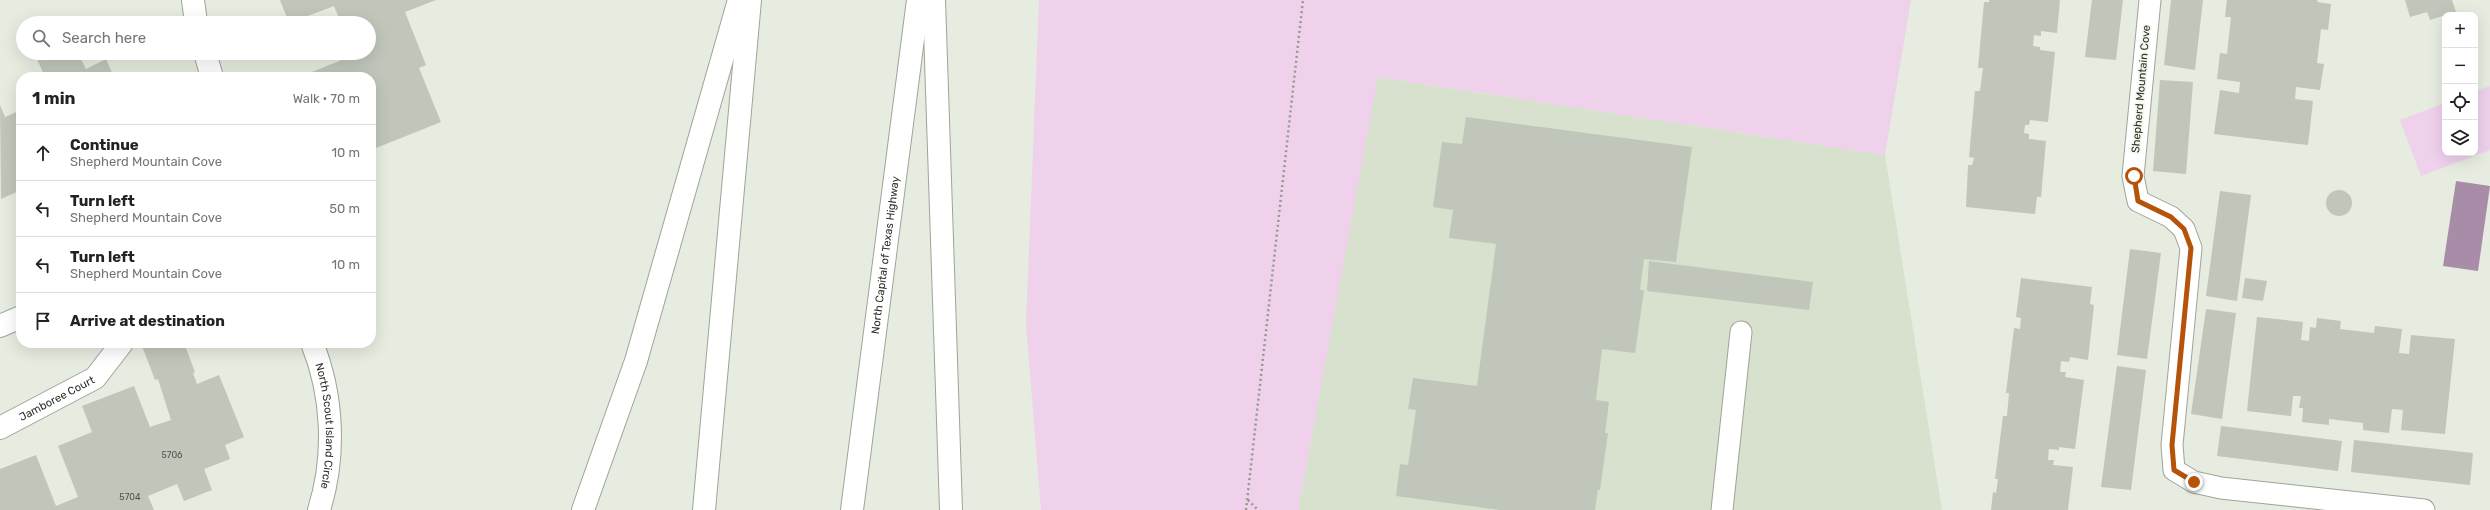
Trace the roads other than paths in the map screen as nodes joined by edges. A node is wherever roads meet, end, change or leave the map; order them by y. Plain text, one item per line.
1 (193, 0) edge
2 (739, 0) edge
3 (750, 0) edge
4 (918, 0) edge
5 (934, 0) edge
6 (2150, 0) edge
7 (195, 16) edge
8 (207, 60) edge
9 (211, 72) edge
10 (16, 319) edge
11 (0, 326) edge
12 (1740, 332) dead end
13 (118, 348) edge
14 (314, 348) edge
15 (0, 428) edge
16 (320, 510) edge
17 (583, 510) edge
18 (704, 510) edge
19 (852, 510) edge
20 (951, 510) edge
21 (1722, 510) edge
22 (2424, 510) edge

1 - 7 main road
2 - 17 main road
3 - 18 main road
4 - 19 main road, North Capital of Texas Highway
5 - 20 main road
6 - 22 lane, Shepherd Mountain Cove
8 - 9 main road
10 - 11 main road
12 - 21 lane
13 - 15 main road, Jamboree Court
14 - 16 main road, North Scout Island Circle

